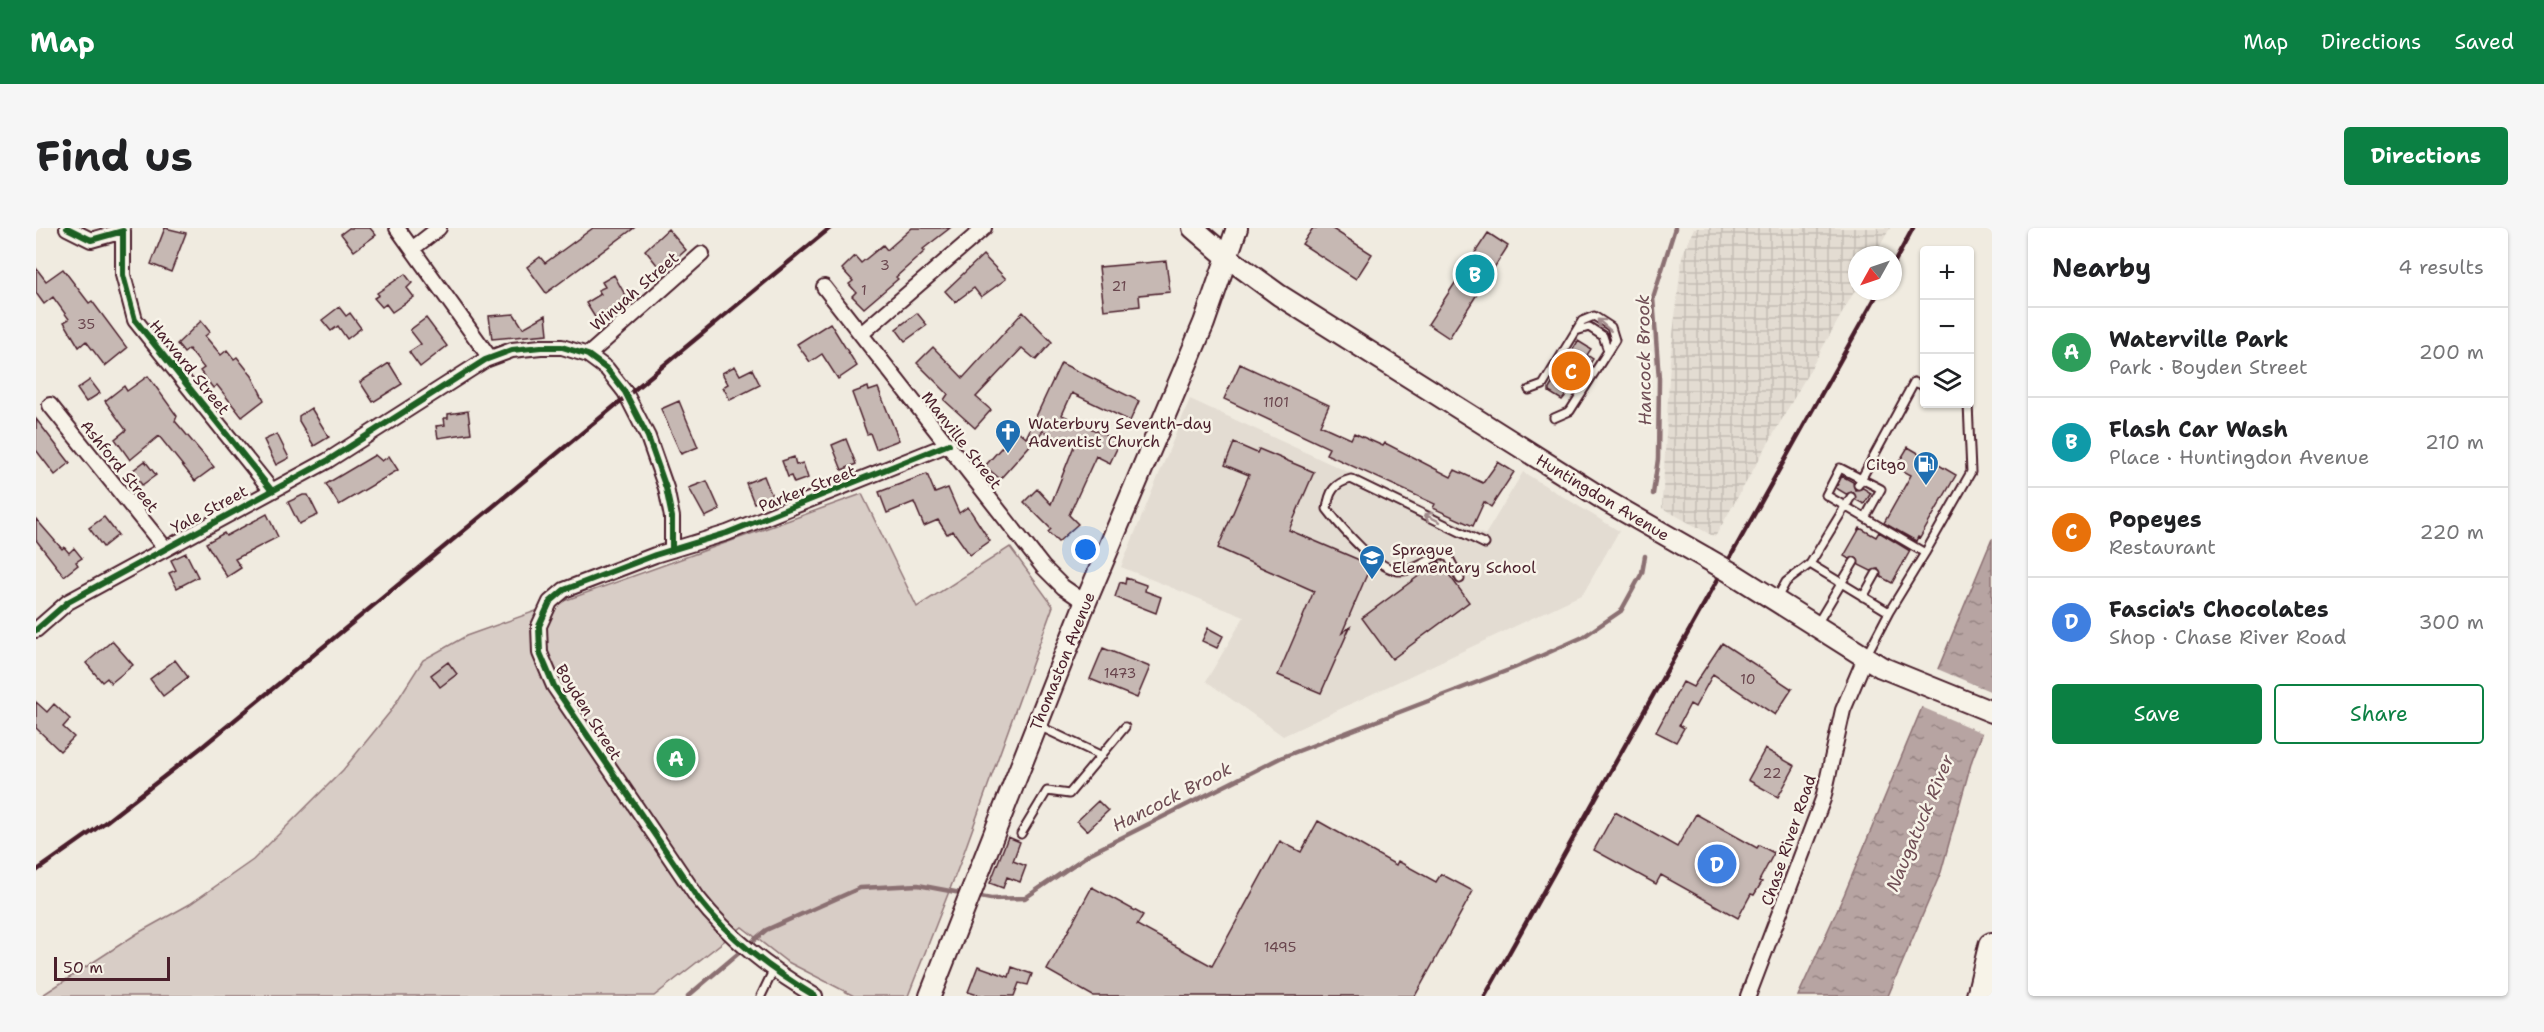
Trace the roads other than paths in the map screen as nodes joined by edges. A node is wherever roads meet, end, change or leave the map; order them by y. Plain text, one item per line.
1 (67, 228) edge
2 (397, 228) edge
3 (439, 228) edge
4 (984, 228) edge
5 (1193, 228) edge
6 (1237, 228) edge
7 (125, 230) edge
8 (412, 249) junction
9 (702, 254) dead end
10 (1227, 257) junction
11 (824, 287) dead end
12 (1576, 331) junction
13 (861, 334) junction
14 (1608, 351) junction
15 (588, 355) junction
16 (490, 358) junction
17 (1920, 384) edge
18 (1529, 390) dead end
19 (50, 405) dead end
20 (1968, 408) edge
21 (1554, 418) dead end
22 (949, 444) junction
23 (1860, 482) junction
24 (272, 491) junction
25 (1851, 497) dead end
26 (1845, 507) junction
27 (1865, 518) junction
28 (1876, 525) junction
29 (1871, 534) dead end
30 (1898, 537) junction
31 (1485, 544) dead end
32 (1893, 547) dead end
33 (165, 548) junction
34 (672, 550) junction
35 (1924, 553) junction
36 (1854, 562) dead end
37 (1810, 564) junction
38 (1876, 574) dead end
39 (1460, 579) dead end
40 (1841, 584) junction
41 (1863, 597) junction
42 (1776, 600) junction
43 (1086, 603) junction
44 (1888, 612) junction
45 (1815, 626) junction
46 (36, 630) edge
47 (1865, 658) junction
48 (1992, 712) edge
49 (1037, 725) junction
50 (1125, 727) dead end
51 (1102, 756) junction
52 (1021, 834) dead end
53 (1992, 945) edge
54 (773, 971) junction
55 (806, 994) edge
56 (761, 996) edge
57 (930, 996) edge
58 (1748, 996) edge
59 (1980, 996) edge

1 - 7 street, Harvard Street
2 - 8 street
3 - 8 street
4 - 13 street
5 - 10 main road, Huntingdon Avenue
6 - 10 main road, Thomaston Avenue
7 - 24 street, Harvard Street
8 - 16 street
9 - 15 street, Winyah Street
10 - 42 main road, Huntingdon Avenue, bridge
10 - 43 main road, Thomaston Avenue
11 - 13 street, Manville Street
12 - 14 lane
14 -> 12 lane
12 - 18 lane
13 - 22 street, Manville Street
14 - 21 lane
15 - 16 street
15 - 34 street
16 - 24 street, Yale Street
17 - 23 lane
19 - 33 street, Ashford Street
20 - 35 lane
22 - 34 street, Parker Street
22 - 43 street, Manville Street
23 - 26 lane
23 - 27 lane
24 - 33 street, Yale Street
25 - 26 lane
26 - 27 lane
26 - 37 lane
27 - 28 lane
28 - 29 lane
28 - 30 lane
30 - 32 lane
30 - 35 lane
31 -> 39 lane
33 - 46 street, Yale Street
34 - 54 street, Boyden Street
35 - 44 lane
36 - 40 lane
37 - 40 lane
37 - 42 lane
38 - 41 lane
40 - 41 lane
40 - 45 lane
41 - 44 lane
42 - 45 main road, Huntingdon Avenue
43 - 49 main road, Thomaston Avenue
44 - 47 lane
45 - 47 main road, Huntingdon Avenue
47 - 48 main road, Huntingdon Avenue
47 - 58 street, Chase River Road
49 - 51 lane
49 - 57 main road, Thomaston Avenue
50 - 51 lane
51 - 52 lane
53 - 59 highway
54 - 55 street, Boyden Street
54 - 56 lane

